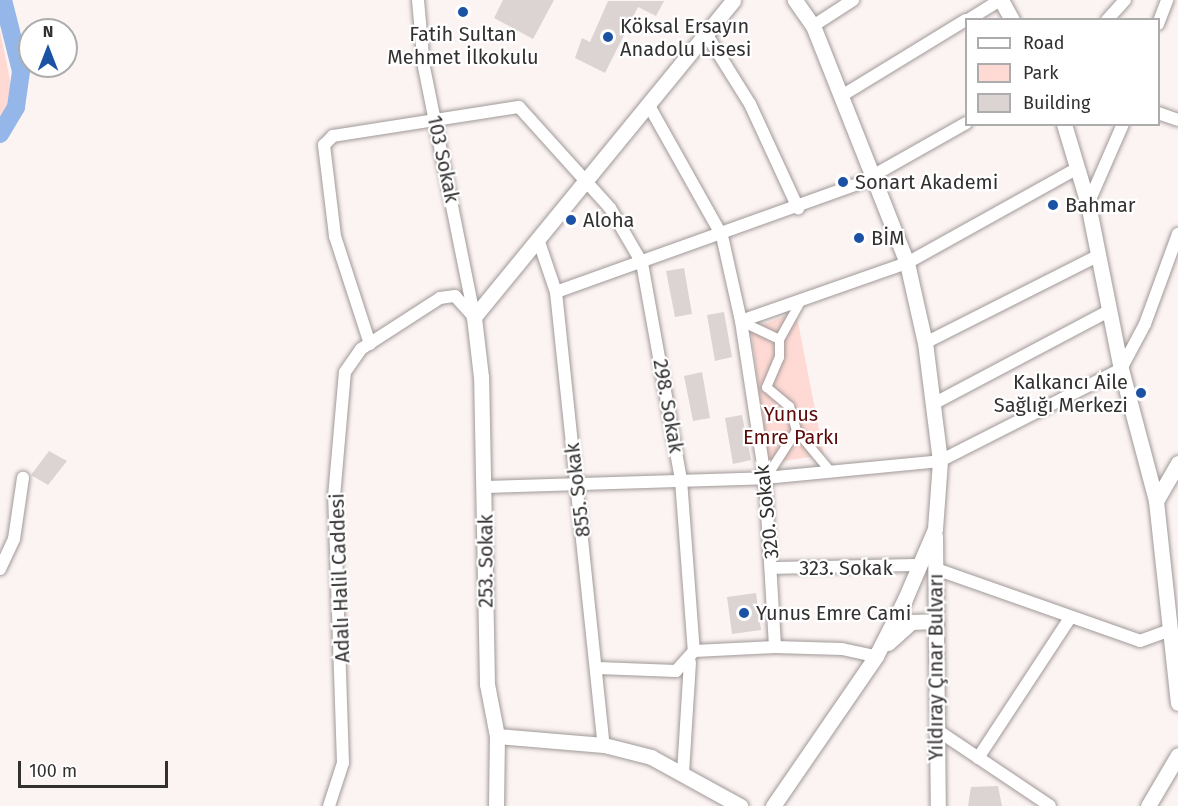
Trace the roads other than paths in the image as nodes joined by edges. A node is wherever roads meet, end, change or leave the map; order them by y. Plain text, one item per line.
1 (418, 0) edge
2 (733, 0) edge
3 (853, 0) edge
4 (1001, 0) edge
5 (1125, 0) edge
6 (1167, 0) edge
7 (801, 2) edge
8 (970, 18) edge
9 (1011, 18) edge
10 (1109, 18) edge
11 (1160, 19) edge
12 (965, 21) edge
13 (813, 26) junction
14 (705, 32) junction
15 (843, 95) junction
16 (648, 104) junction
17 (1160, 114) edge
18 (1178, 120) edge
19 (435, 122) junction
20 (965, 124) edge
21 (1065, 126) edge
22 (1122, 126) edge
23 (1078, 168) junction
24 (876, 173) junction
25 (586, 179) junction
26 (1088, 204) junction
27 (798, 208) junction
28 (1178, 234) edge
29 (722, 236) junction
30 (538, 239) junction
31 (1099, 255) junction
32 (642, 263) junction
33 (907, 263) junction
34 (556, 292) junction
35 (799, 303) junction
36 (1109, 311) junction
37 (474, 317) junction
38 (741, 321) junction
39 (779, 339) junction
40 (925, 343) junction
41 (370, 344) junction
42 (1121, 369) junction
43 (766, 387) junction
44 (751, 388) junction
45 (933, 404) junction
46 (796, 430) junction
47 (940, 461) junction
48 (1178, 463) edge
49 (831, 472) junction
50 (23, 478) dead end
51 (765, 478) junction
52 (681, 480) junction
53 (578, 483) junction
54 (486, 487) junction
55 (1156, 501) junction
56 (935, 529) junction
57 (920, 565) junction
58 (772, 568) junction
59 (0, 569) edge
60 (936, 569) junction
61 (936, 594) junction
62 (905, 599) junction
63 (1070, 618) junction
64 (936, 621) junction
65 (1168, 631) junction
66 (775, 647) junction
67 (692, 656) junction
68 (876, 656) junction
69 (598, 668) junction
70 (1176, 678) edge
71 (1178, 703) edge
72 (937, 730) junction
73 (497, 736) junction
74 (604, 745) junction
75 (1178, 755) edge
76 (978, 758) junction
77 (683, 773) junction
78 (329, 806) edge
79 (496, 806) edge
80 (740, 806) edge
81 (773, 806) edge
82 (938, 806) edge
83 (1050, 806) edge
84 (1148, 806) edge

1 - 19 street, 103 Sokak
2 - 14 street
3 - 13 street
4 - 8 street
4 - 9 street
5 - 10 street
6 - 11 street
7 - 13 street
12 - 15 street
13 - 15 street
14 - 16 street
14 - 27 street
15 - 24 street
16 - 25 street
16 - 29 street, 320. Sokak
17 - 18 street
19 - 25 street, 298. Sokak
19 - 37 street, 103 Sokak
19 - 41 street
20 - 24 street
21 - 23 street
22 - 26 street
23 - 26 street
23 - 33 street
24 - 27 street
24 - 33 street
25 - 30 street
25 - 32 street, 298. Sokak
26 - 31 street
27 - 29 street
28 - 42 street
29 - 32 street
29 - 38 street, 320. Sokak
30 - 34 street, 855. Sokak
30 - 37 street
31 - 36 street
31 - 40 street
32 - 34 street
32 - 52 street, 298. Sokak
33 - 35 street
33 - 40 street
34 - 53 street, 855. Sokak
35 - 38 street
35 - 39 street
36 - 42 street
36 - 45 street
37 - 41 street, Adalı Halil Caddesi
37 - 54 street, 253. Sokak
38 - 39 street
38 - 44 street, 320. Sokak
39 - 43 street
40 - 45 street
41 - 78 street, Adalı Halil Caddesi
42 - 47 street
42 - 55 street
43 - 44 street
43 - 46 street
44 - 51 street, 320. Sokak
45 - 47 street
46 - 49 street
46 - 51 street
47 - 49 street
47 - 56 street
48 - 55 street
49 - 51 street
50 - 59 street
51 - 52 street
51 - 58 street, 320. Sokak
52 - 53 street
52 - 67 street, 298. Sokak
53 - 54 street
53 - 69 street, 855. Sokak
54 - 73 street, 253. Sokak
55 - 65 street
56 - 57 street
56 - 60 street, Yıldıray Çınar Bulvarı
57 - 58 street, 323. Sokak
57 - 62 street
58 - 66 street, 320. Sokak
60 - 61 street, Yıldıray Çınar Bulvarı
60 - 63 street
61 - 62 street
61 - 64 street, Yıldıray Çınar Bulvarı
62 - 68 street
63 - 65 street
63 - 76 street
64 - 68 street
64 - 72 street, Yıldıray Çınar Bulvarı
65 - 70 street
66 - 67 street
66 - 68 street
67 - 69 street
67 - 77 street, 298. Sokak
68 - 81 street
69 - 74 street, 855. Sokak
70 - 71 street
72 - 76 street
72 - 82 street, Yıldıray Çınar Bulvarı
73 - 74 street
73 - 79 street, 253. Sokak
74 - 77 street
75 - 84 street
76 - 83 street
77 - 80 street

